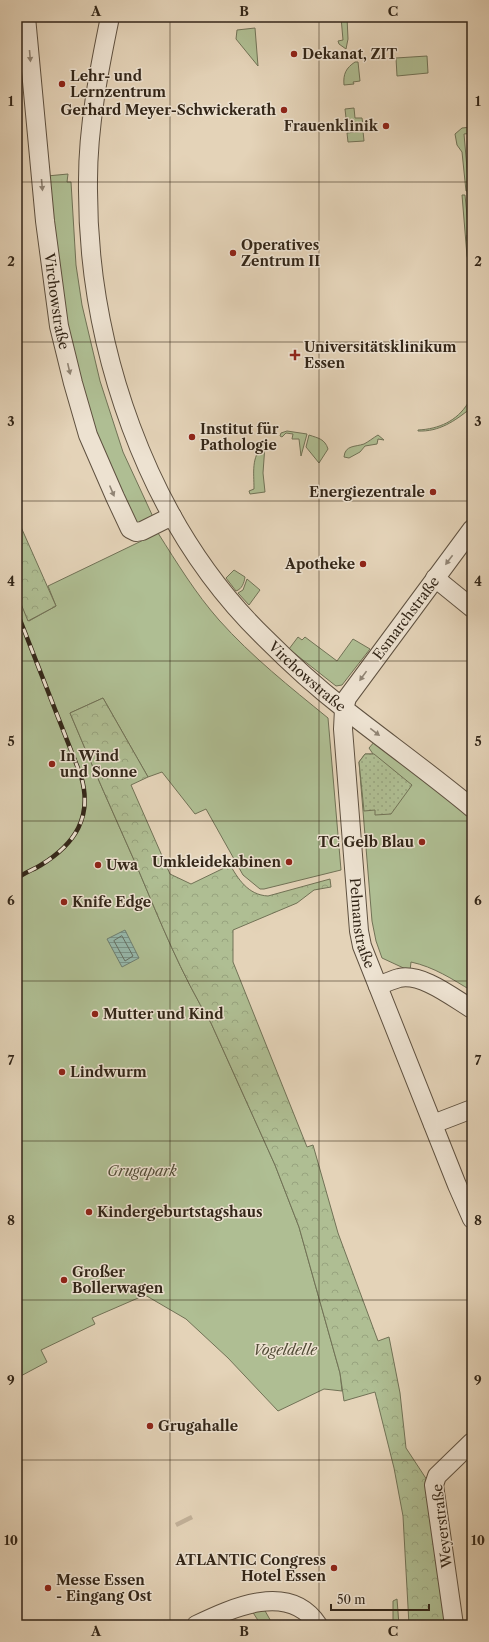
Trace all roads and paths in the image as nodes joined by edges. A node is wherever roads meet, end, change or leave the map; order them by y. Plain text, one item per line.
1 (26, 17) edge
2 (110, 17) edge
3 (172, 516) junction
4 (472, 529) edge
5 (435, 578) junction
6 (472, 608) edge
7 (344, 709) junction
8 (472, 808) edge
9 (378, 986) junction
10 (472, 1009) edge
11 (472, 1109) edge
12 (433, 1124) junction
13 (472, 1219) edge
14 (472, 1442) edge
15 (196, 1625) edge
16 (318, 1625) edge
17 (454, 1625) edge

1 -> 3 street, Virchowstraße
2 - 3 street, Virchowstraße
3 - 7 street, Virchowstraße
4 -> 5 street, Esmarchstraße
5 - 6 street
5 -> 7 street, Esmarchstraße
7 -> 8 street, Virchowstraße
7 - 9 street, Pelmanstraße
9 - 10 street
9 - 12 street, Pelmanstraße
11 - 12 street
12 - 13 street, Pelmanstraße
14 - 17 street, Weyerstraße
15 - 16 street

